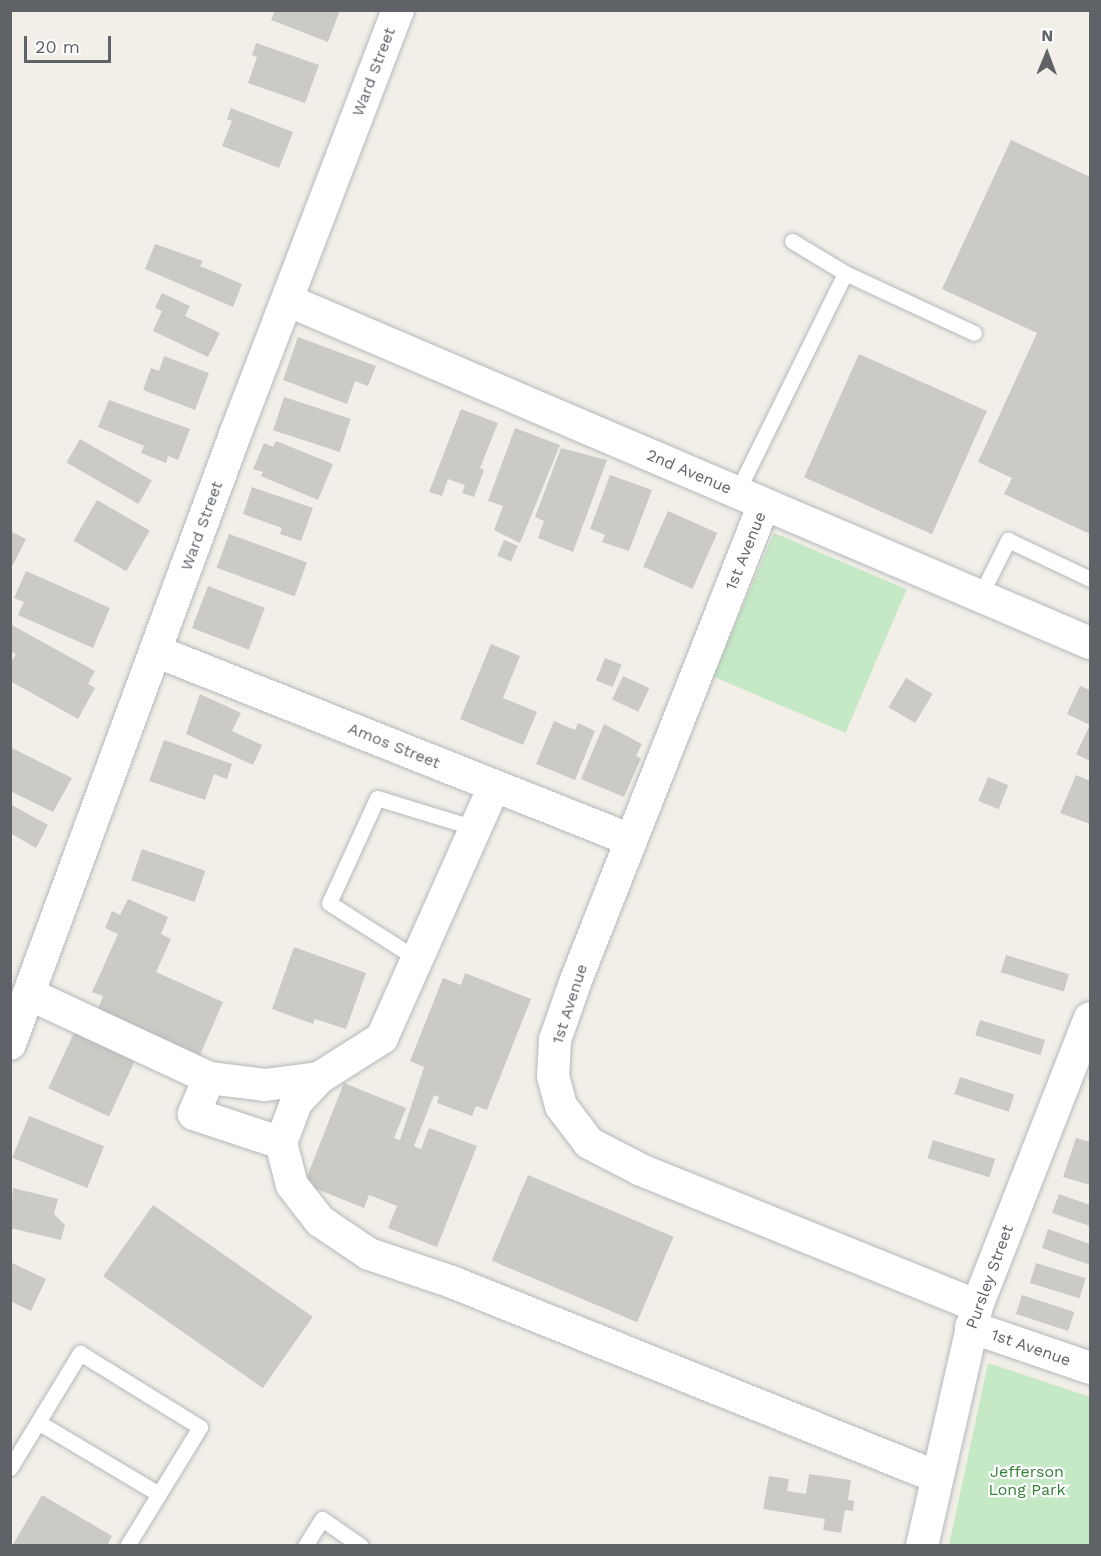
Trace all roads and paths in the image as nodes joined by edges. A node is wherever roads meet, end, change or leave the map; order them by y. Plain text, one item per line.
1 (398, 10) edge
2 (792, 241) dead end
3 (845, 273) junction
4 (287, 300) junction
5 (974, 333) dead end
6 (751, 498) junction
7 (1090, 579) edge
8 (980, 596) junction
9 (1090, 643) edge
10 (158, 652) junction
11 (494, 786) junction
12 (475, 828) junction
13 (631, 840) junction
14 (417, 959) junction
15 (29, 994) junction
16 (1090, 1018) edge
17 (10, 1044) edge
18 (209, 1078) junction
19 (319, 1078) junction
20 (281, 1143) junction
21 (974, 1317) junction
22 (1090, 1368) edge
23 (38, 1422) junction
24 (10, 1468) edge
25 (937, 1477) junction
26 (159, 1494) junction
27 (127, 1545) edge
28 (305, 1545) edge
29 (361, 1545) edge
30 (922, 1545) edge

1 - 4 street, Ward Street
2 - 3 lane
3 - 5 lane
3 - 6 lane
4 - 6 street, 2nd Avenue
4 - 10 street, Ward Street
6 - 8 street, 2nd Avenue
6 - 13 street, 1st Avenue
7 - 8 lane
8 - 9 street, 2nd Avenue
10 - 11 street, Amos Street
10 - 15 street, Ward Street
11 - 12 street
11 - 13 street, Amos Street
12 - 14 street
12 - 14 lane
13 - 21 street, 1st Avenue
14 - 19 street
15 - 17 street, Ward Street
15 - 18 street
16 - 21 street, Pursley Street
18 - 19 street
18 - 20 street
19 - 20 street
20 - 25 street
21 - 22 street, 1st Avenue
21 - 25 street, Pursley Street
23 - 24 lane
23 - 26 lane
23 - 26 lane
25 - 30 street, Pursley Street
26 - 27 lane
28 - 29 lane

